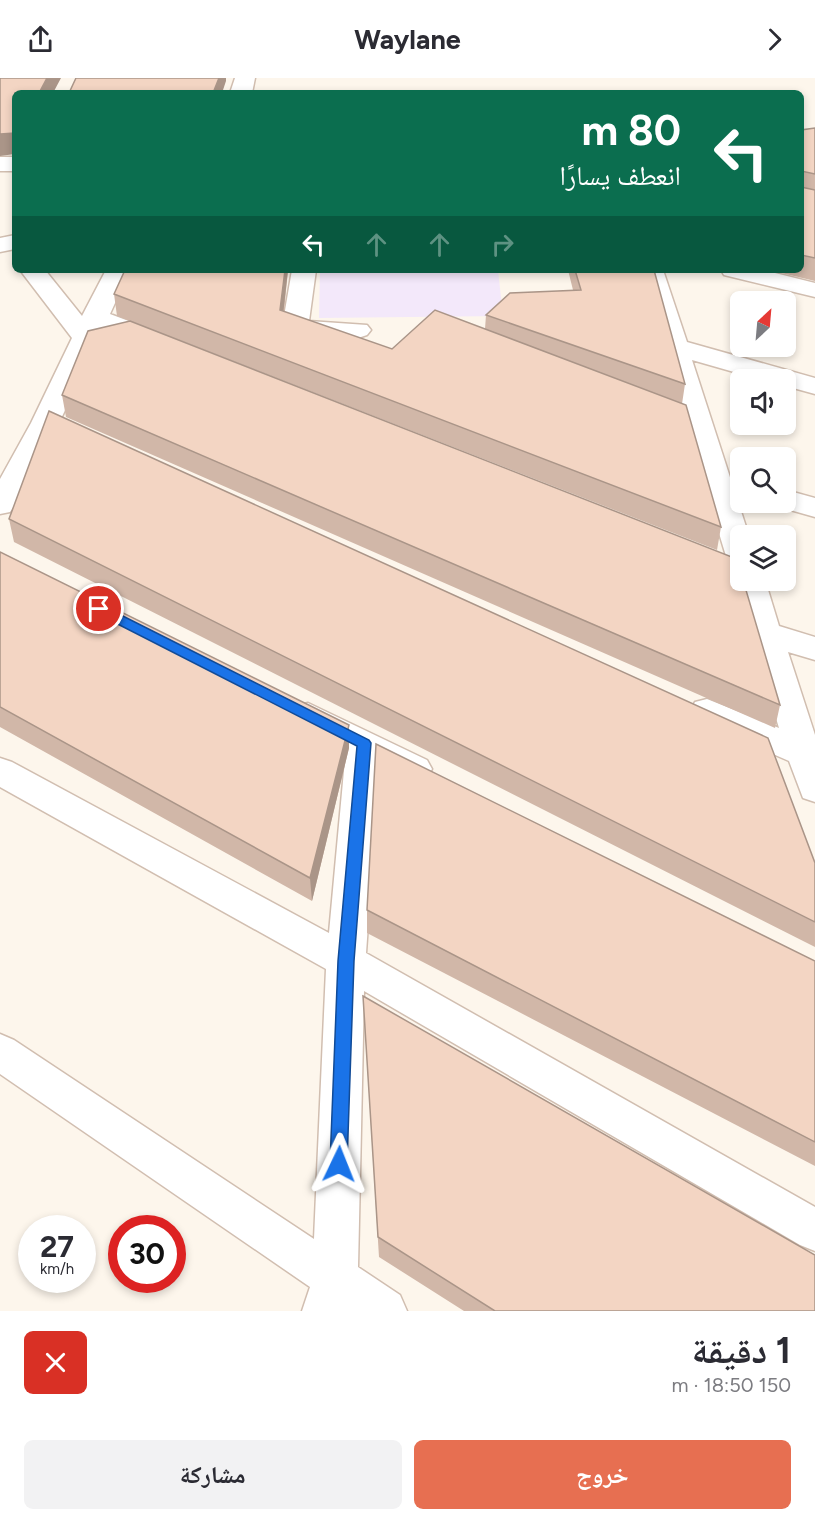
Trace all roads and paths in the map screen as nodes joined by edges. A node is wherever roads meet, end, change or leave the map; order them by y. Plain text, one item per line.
1 (35, 273) edge
2 (116, 273) edge
3 (304, 273) edge
4 (652, 273) edge
5 (745, 273) edge
6 (815, 290) edge
7 (89, 327) junction
8 (358, 330) dead end
9 (676, 347) junction
10 (183, 352) edge
11 (815, 386) edge
12 (667, 411) edge
13 (700, 424) junction
14 (729, 483) edge
15 (796, 502) edge
16 (0, 505) edge
17 (815, 508) edge
18 (732, 525) edge
19 (752, 591) edge
20 (765, 633) junction
21 (815, 649) edge
22 (682, 700) edge
23 (281, 701) edge
24 (364, 743) junction
25 (803, 753) junction
26 (0, 771) edge
27 (448, 786) edge
28 (815, 789) edge
29 (346, 961) junction
30 (0, 1052) edge
31 (815, 1230) edge
32 (330, 1294) edge
33 (384, 1311) edge

1 - 7 street
2 - 7 street
3 - 8 street
4 - 9 street
5 - 6 street
7 - 10 street
7 - 16 street
9 - 11 street
9 - 13 street
12 - 13 street
13 - 14 street
14 - 18 street
15 - 17 street
19 - 20 street
20 - 21 street
20 - 25 street
22 - 25 street
23 - 24 street
24 - 27 street
24 - 29 street
25 - 28 street
26 - 29 street
29 - 31 street
29 - 32 street
30 - 32 street
32 - 33 street

